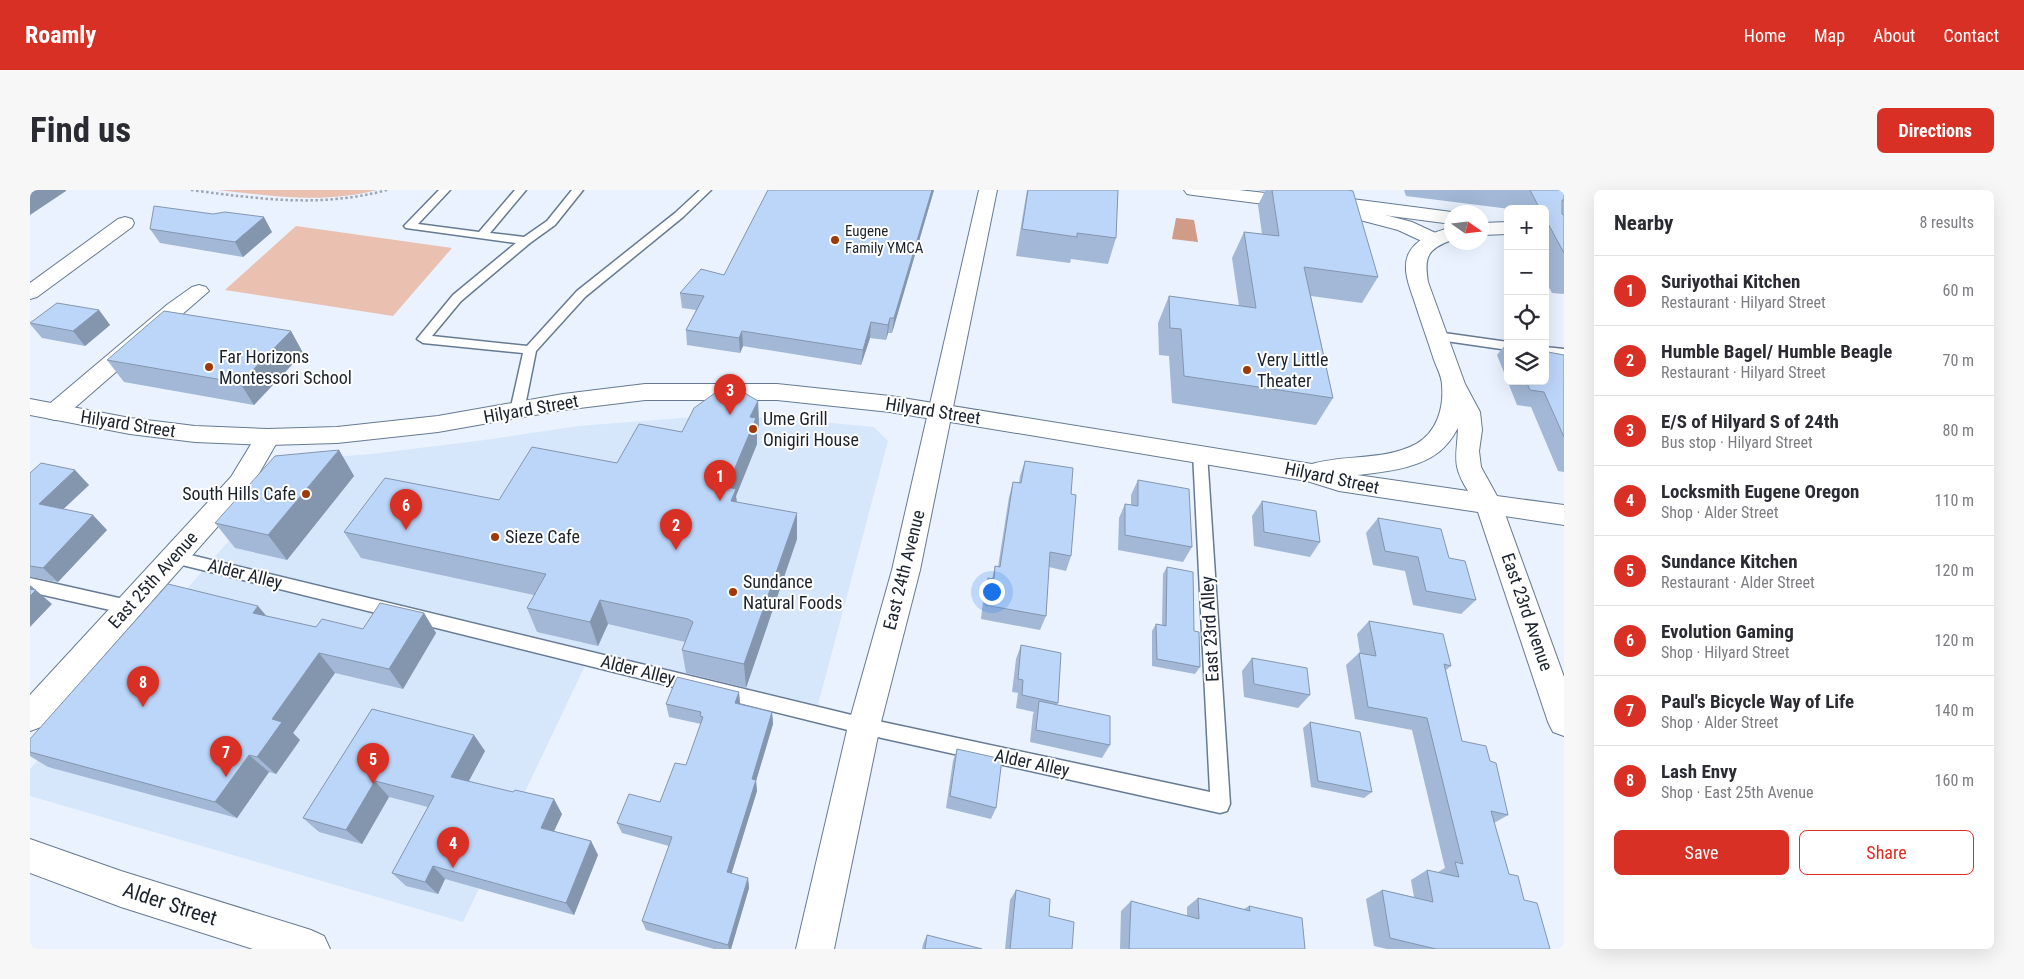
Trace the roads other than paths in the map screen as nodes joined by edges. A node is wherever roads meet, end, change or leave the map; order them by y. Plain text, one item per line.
1 (445, 190) edge
2 (521, 190) edge
3 (578, 190) edge
4 (706, 190) edge
5 (988, 190) edge
6 (1194, 190) edge
7 (1214, 191) edge
8 (1328, 206) junction
9 (1444, 217) edge
10 (125, 223) dead end
11 (1489, 224) edge
12 (1504, 227) edge
13 (1504, 227) edge
14 (1489, 228) edge
15 (480, 236) junction
16 (1442, 236) edge
17 (526, 241) junction
18 (199, 291) dead end
19 (30, 293) edge
20 (1437, 336) junction
21 (1504, 345) edge
22 (530, 350) junction
23 (1549, 351) edge
24 (1564, 353) edge
25 (1454, 384) junction
26 (30, 407) edge
27 (517, 411) junction
28 (940, 411) junction
29 (55, 412) junction
30 (268, 438) junction
31 (1200, 453) junction
32 (1310, 472) junction
33 (1488, 503) junction
34 (1564, 514) edge
35 (174, 557) junction
36 (30, 585) edge
37 (128, 607) junction
38 (30, 717) edge
39 (1564, 722) edge
40 (864, 726) junction
41 (1220, 804) joint
42 (30, 856) edge
43 (311, 949) edge
44 (815, 949) edge

1 - 15 lane
2 - 15 lane
3 - 17 lane
4 - 22 lane
5 - 28 street, East 24th Avenue
6 - 7 street
7 - 8 street
8 - 9 street
8 - 16 street
10 - 19 street
11 - 12 street
13 - 14 street
15 - 17 lane
16 - 20 street
17 - 22 lane
18 - 29 street
20 - 21 lane
20 - 25 street
22 - 27 lane
23 - 24 lane
25 - 32 street
25 - 33 street, East 23rd Avenue
26 - 29 street, Hilyard Street
27 - 28 street, Hilyard Street
27 - 30 street, Hilyard Street
28 - 31 street, Hilyard Street
28 - 40 street, East 24th Avenue
29 - 30 street, Hilyard Street
30 - 35 street, East 25th Avenue
31 - 32 street, Hilyard Street
31 - 41 lane, East 23rd Alley
32 - 33 street, Hilyard Street
33 - 34 street, Hilyard Street
33 - 39 street, East 23rd Avenue
35 - 37 street, East 25th Avenue
35 - 40 lane, Alder Alley
36 - 37 lane
37 - 38 street, East 25th Avenue
40 - 41 lane, Alder Alley
40 - 44 street, East 24th Avenue
42 - 43 street, Alder Street

